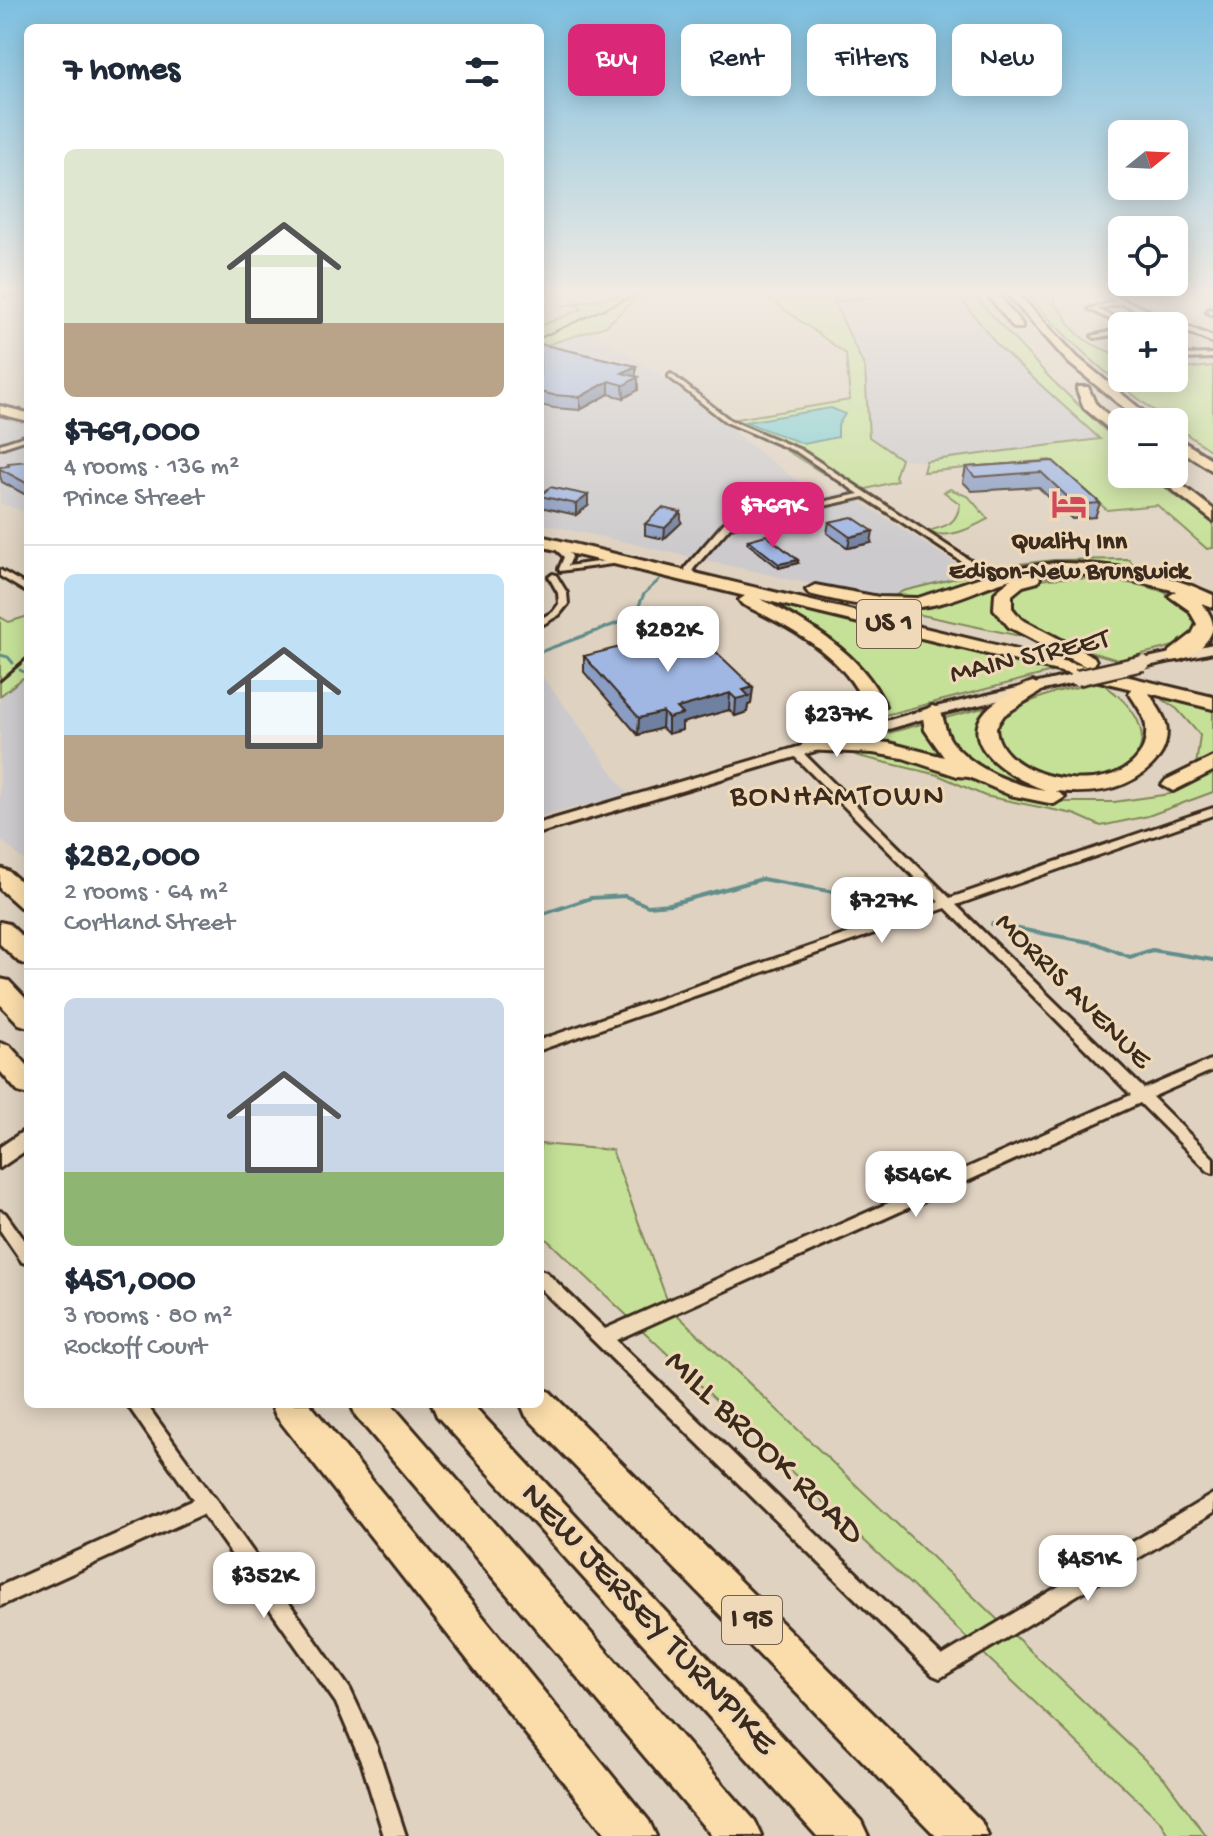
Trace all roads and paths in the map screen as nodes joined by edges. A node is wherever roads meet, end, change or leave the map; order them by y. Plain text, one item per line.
1 (676, 380) edge
2 (1097, 380) edge
3 (0, 402) edge
4 (24, 408) edge
5 (1132, 408) edge
6 (0, 410) edge
7 (1108, 410) edge
8 (24, 416) edge
9 (1108, 423) edge
10 (24, 435) edge
11 (0, 444) edge
12 (1188, 450) edge
13 (1213, 467) edge
14 (1188, 468) edge
15 (1213, 485) edge
16 (1177, 488) edge
17 (863, 495) junction
18 (1213, 516) edge
19 (544, 533) edge
20 (548, 543) edge
21 (623, 560) junction
22 (973, 565) dead end
23 (563, 569) junction
24 (0, 572) edge
25 (696, 574) junction
26 (553, 577) junction
27 (544, 580) edge
28 (24, 587) edge
29 (791, 590) junction
30 (1211, 601) edge
31 (544, 621) edge
32 (1213, 648) edge
33 (1176, 656) junction
34 (1082, 669) junction
35 (1109, 677) junction
36 (1033, 688) junction
37 (1213, 691) edge
38 (1213, 703) edge
39 (932, 712) junction
40 (1178, 718) dead end
41 (853, 734) junction
42 (803, 749) junction
43 (1194, 751) dead end
44 (1213, 763) edge
45 (993, 782) junction
46 (1213, 811) edge
47 (544, 827) edge
48 (0, 876) edge
49 (24, 897) edge
50 (946, 904) junction
51 (0, 930) edge
52 (24, 952) edge
53 (0, 988) edge
54 (24, 1013) edge
55 (544, 1044) edge
56 (0, 1053) edge
57 (1213, 1064) edge
58 (24, 1080) edge
59 (1140, 1097) junction
60 (24, 1140) edge
61 (0, 1159) edge
62 (1213, 1167) edge
63 (3, 1226) edge
64 (24, 1252) edge
65 (544, 1281) edge
66 (603, 1338) junction
67 (139, 1408) edge
68 (291, 1408) edge
69 (371, 1408) edge
70 (453, 1408) edge
71 (542, 1408) edge
72 (208, 1503) junction
73 (1213, 1503) edge
74 (0, 1596) edge
75 (395, 1836) edge
76 (634, 1836) edge
77 (740, 1836) edge
78 (846, 1836) edge
79 (966, 1836) edge

1 - 17 street
2 - 5 highway
3 - 4 highway
6 - 8 highway
7 - 9 highway
10 - 11 street
12 - 13 highway
14 - 15 highway
16 - 18 highway
17 - 22 street
17 - 25 street
19 - 25 highway, US 1
20 - 21 highway, US 1
20 - 23 street
21 - 23 street
21 - 25 highway, US 1
23 - 26 street
24 - 28 street
25 - 29 highway, US 1
25 - 35 highway, US 1
25 - 41 highway
26 - 27 street
26 - 31 street
29 - 30 highway
29 - 34 highway, US 1
32 - 33 main road, MAIN STREET
33 - 34 main road, MAIN STREET, bridge
33 - 34 highway
34 - 36 main road, MAIN STREET
34 - 37 highway, US 1
35 - 38 highway, US 1
35 - 40 highway
36 - 39 main road, MAIN STREET
36 - 43 highway
39 - 41 main road, MAIN STREET
39 - 45 highway
41 - 42 main road, MAIN STREET
42 - 45 highway
42 - 47 main road, MAIN STREET
42 - 50 street, MORRIS AVENUE
44 - 45 highway
46 - 50 street
48 - 49 highway
50 - 55 street
50 - 59 street, MORRIS AVENUE
51 - 52 highway
53 - 54 highway
56 - 58 highway
57 - 59 street
59 - 62 street, MORRIS AVENUE
59 - 66 street
60 - 61 main road
63 - 64 street
65 - 66 street, MILL BROOK ROAD
66 - 73 street, MILL BROOK ROAD
67 - 72 street
68 - 76 highway
69 - 77 highway, NEW JERSEY TURNPIKE
70 - 78 highway, NEW JERSEY TURNPIKE / I 95
71 - 79 highway, I 95
72 - 74 street
72 - 75 street

